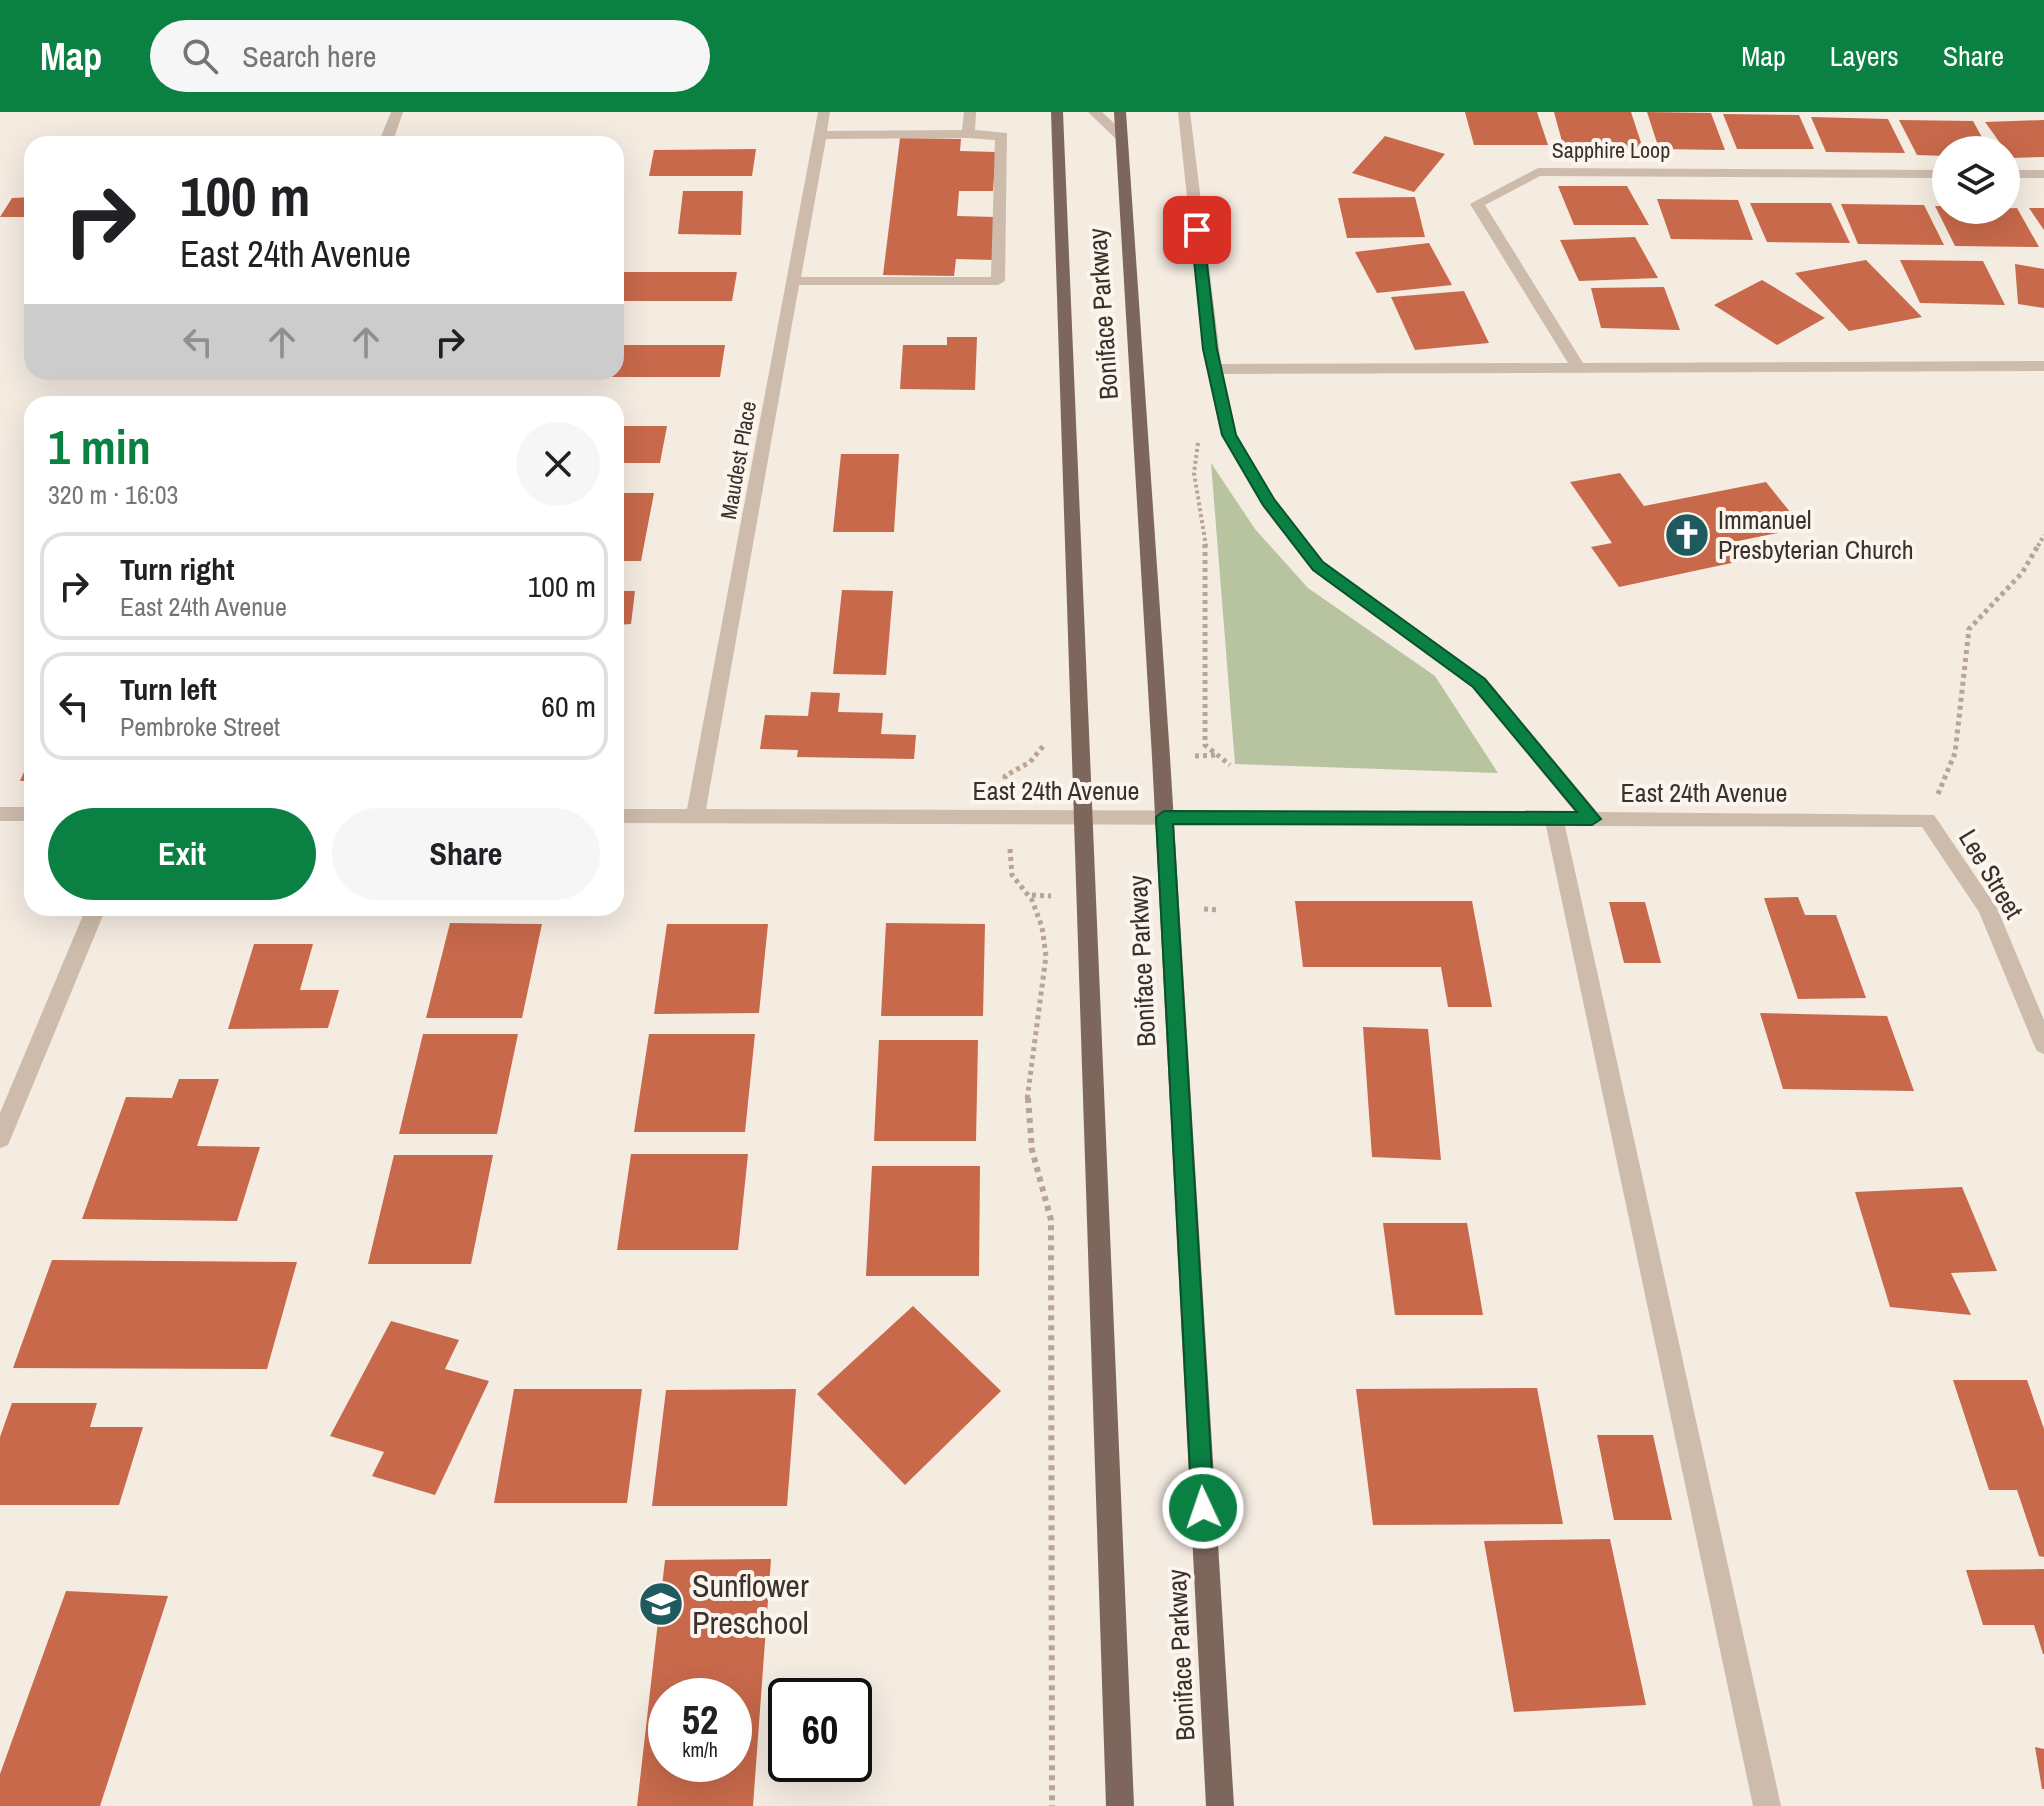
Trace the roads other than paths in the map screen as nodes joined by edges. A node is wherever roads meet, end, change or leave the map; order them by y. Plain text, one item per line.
1 (397, 112) edge
2 (824, 112) edge
3 (970, 112) edge
4 (1057, 112) edge
5 (1094, 112) edge
6 (1120, 112) edge
7 (1184, 112) edge
8 (968, 134) junction
9 (820, 135) junction
10 (388, 136) edge
11 (1121, 136) junction
12 (1932, 174) edge
13 (2020, 174) edge
14 (2044, 174) edge
15 (793, 281) junction
16 (2044, 366) edge
17 (1579, 368) junction
18 (1215, 369) junction
19 (0, 814) edge
20 (24, 814) edge
21 (624, 816) edge
22 (695, 816) junction
23 (1083, 817) junction
24 (1164, 817) junction
25 (1554, 819) junction
26 (1592, 819) junction
27 (1927, 820) joint
28 (93, 916) edge
29 (2044, 1045) edge
30 (0, 1138) edge
31 (1120, 1806) edge
32 (1220, 1806) edge
33 (1767, 1806) edge

1 - 10 street
2 - 9 street, Maudest Place
3 - 8 street
4 - 23 main road, Boniface Parkway
5 - 11 street
6 - 11 main road, Boniface Parkway
7 - 18 street
8 - 9 street
8 - 15 street
9 - 15 street, Maudest Place
11 - 24 main road, Boniface Parkway
12 - 17 street, Sapphire Loop
13 - 14 street
15 - 22 street, Maudest Place
16 - 17 street
17 - 18 street
18 - 26 street
19 - 20 street
21 - 22 street, East 24th Avenue
22 - 23 street, East 24th Avenue
23 - 24 street, East 24th Avenue
23 - 31 main road, Boniface Parkway
24 - 25 street, East 24th Avenue
24 - 32 main road, Boniface Parkway
25 - 26 street, East 24th Avenue
25 - 33 street
26 - 27 street, East 24th Avenue
27 - 29 street, Lee Street
28 - 30 street

